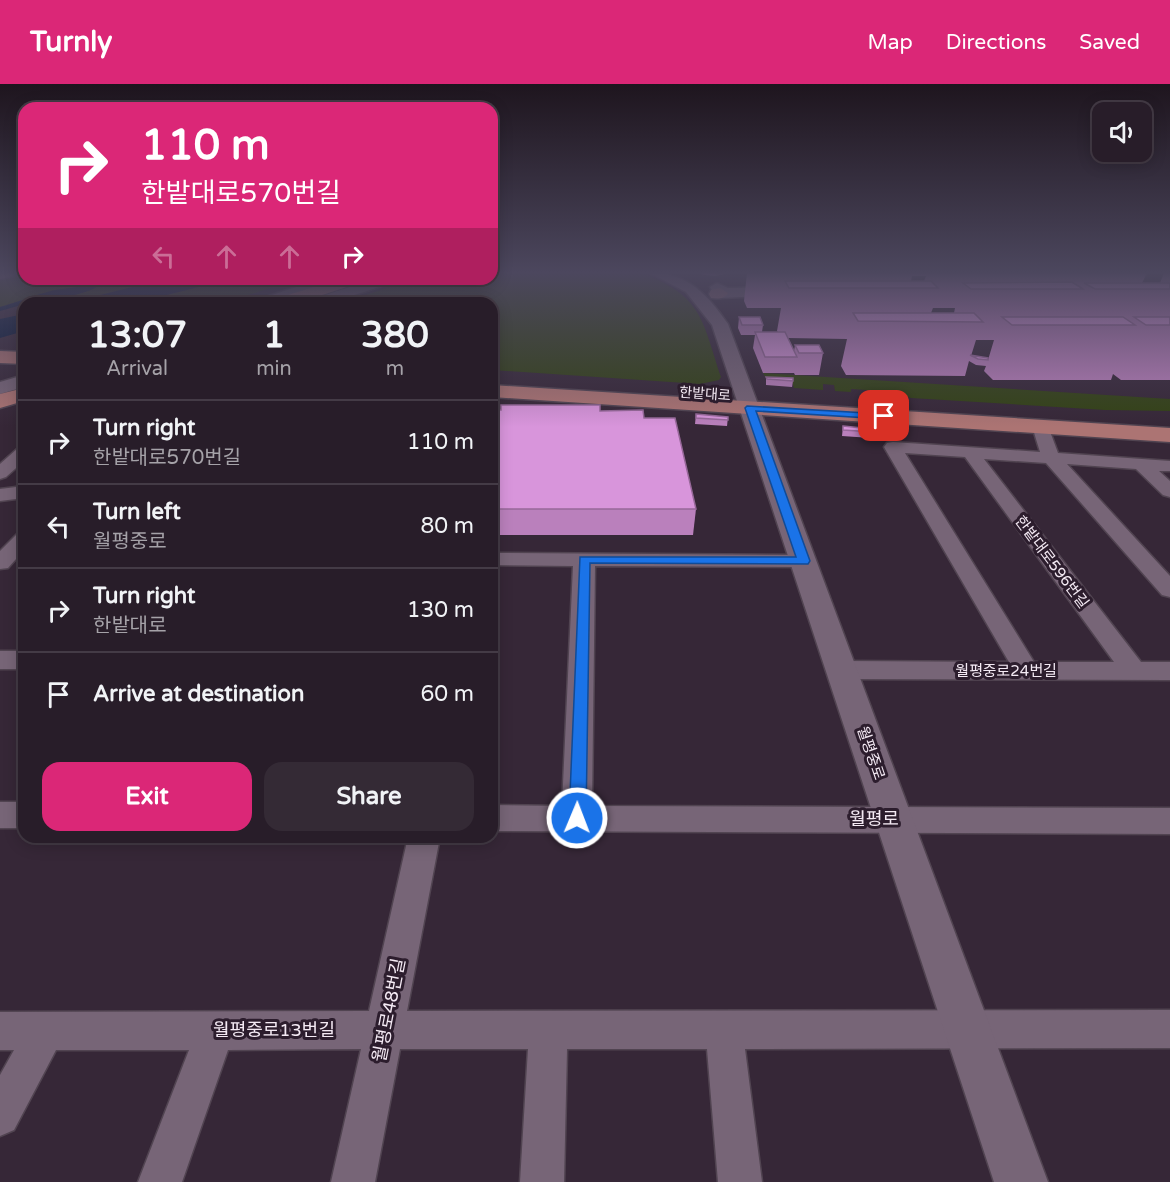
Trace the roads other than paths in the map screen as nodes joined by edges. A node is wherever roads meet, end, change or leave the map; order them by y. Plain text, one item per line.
1 (720, 324) edge
2 (0, 346) edge
3 (18, 348) edge
4 (0, 357) edge
5 (18, 358) edge
6 (498, 381) edge
7 (18, 386) edge
8 (18, 389) edge
9 (498, 390) edge
10 (18, 395) edge
11 (1, 399) edge
12 (18, 400) edge
13 (748, 403) junction
14 (1170, 424) edge
15 (1040, 426) junction
16 (1170, 435) edge
17 (18, 450) edge
18 (0, 451) edge
19 (970, 453) junction
20 (18, 456) edge
21 (1051, 458) junction
22 (1141, 464) junction
23 (1170, 466) edge
24 (0, 473) edge
25 (1170, 491) edge
26 (18, 493) edge
27 (0, 495) edge
28 (18, 544) edge
29 (498, 559) edge
30 (584, 560) junction
31 (803, 561) junction
32 (0, 563) edge
33 (1170, 590) edge
34 (842, 670) junction
35 (1027, 671) junction
36 (1134, 671) junction
37 (1170, 671) edge
38 (0, 815) edge
39 (18, 815) edge
40 (498, 818) edge
41 (577, 818) junction
42 (894, 819) junction
43 (1170, 821) edge
44 (423, 843) edge
45 (967, 1028) junction
46 (548, 1029) junction
47 (724, 1029) junction
48 (1170, 1029) edge
49 (216, 1030) junction
50 (385, 1030) junction
51 (0, 1031) edge
52 (45, 1031) junction
53 (0, 1116) edge
54 (160, 1182) edge
55 (353, 1182) edge
56 (542, 1182) edge
57 (740, 1182) edge
58 (1021, 1182) edge

1 - 13 street, 월평중로
2 - 3 main road
4 - 5 main road
6 - 13 main road, 한밭대로
7 - 11 street
8 - 11 main road
9 - 13 main road
10 - 11 main road
11 - 12 street
13 - 14 main road, 한밭대로
13 - 15 main road, 한밭대로
13 - 31 street, 월평중로
15 - 16 main road, 한밭대로
15 - 21 street
17 - 18 street
19 - 21 street
19 - 35 street
19 - 36 street, 한밭대로596번길
20 - 24 street
21 - 22 street
21 - 33 street
22 - 23 street
22 - 25 street
26 - 27 street
28 - 32 street
29 - 30 street
30 - 31 street
30 - 41 street
31 - 34 street, 월평중로
34 - 35 street, 월평중로24번길
34 - 42 street, 월평중로
35 - 36 street, 월평중로24번길
36 - 37 street, 월평중로24번길
38 - 39 street
40 - 41 street, 월평로
41 - 42 street, 월평로
42 - 43 street, 월평로
42 - 45 street, 월평중로
44 - 50 street, 월평로48번길
45 - 47 street, 월평중로13번길
45 - 48 street, 월평중로13번길
45 - 58 street, 월평중로
46 - 47 street, 월평중로13번길
46 - 50 street, 월평중로13번길
46 - 56 street
47 - 57 street
49 - 50 street, 월평중로13번길
49 - 52 street, 월평중로13번길
49 - 54 street
50 - 55 street, 월평로48번길
51 - 52 street, 월평중로13번길
52 - 53 street

